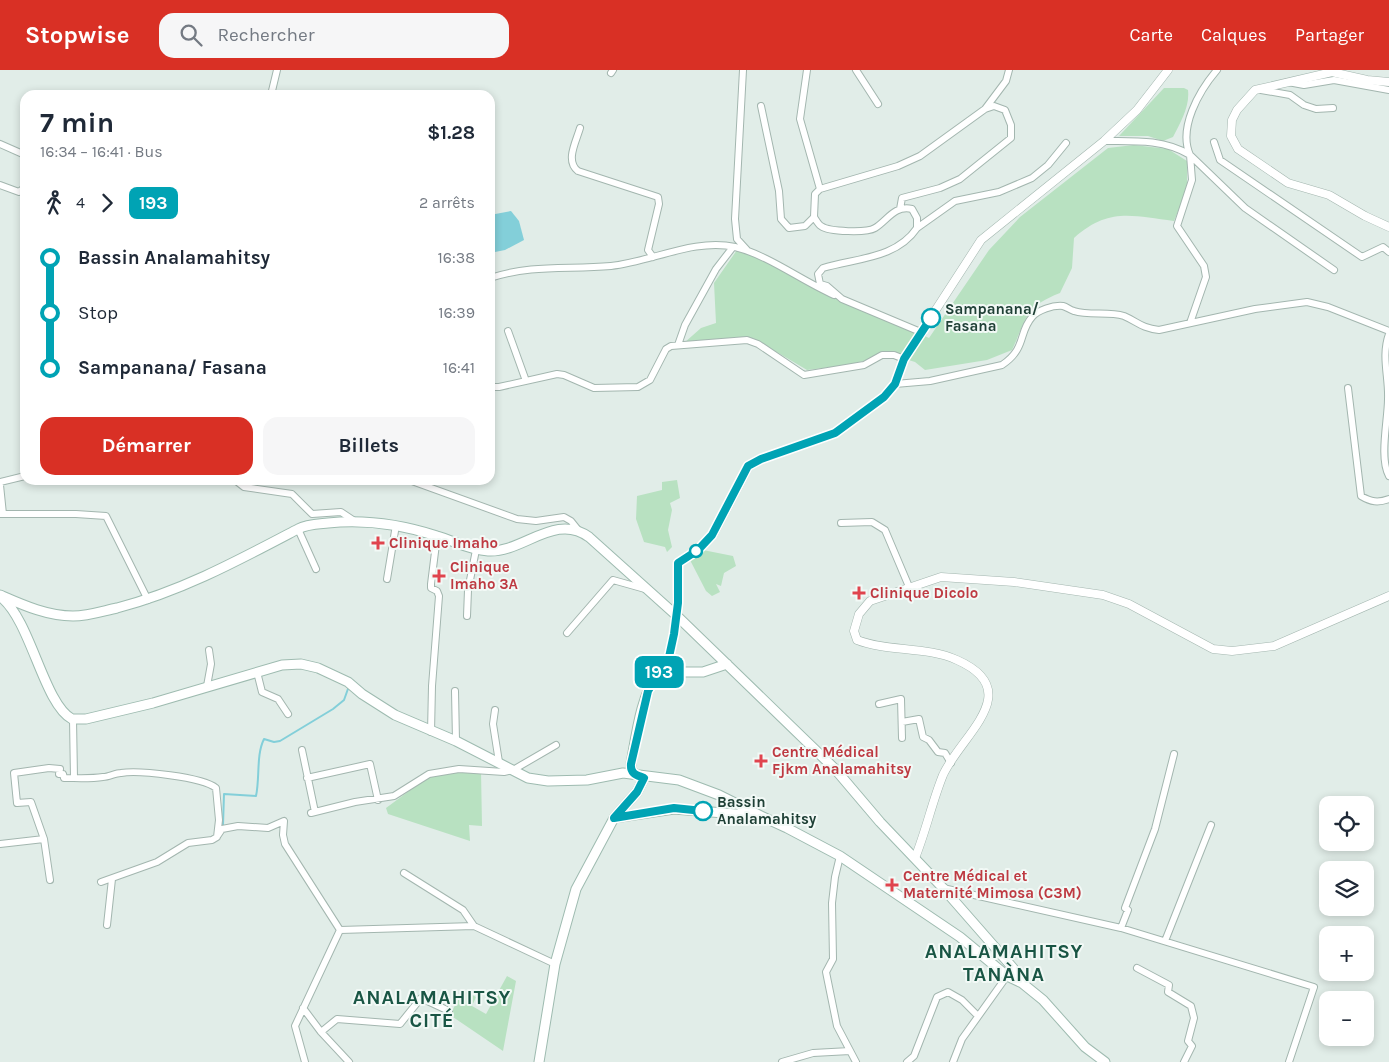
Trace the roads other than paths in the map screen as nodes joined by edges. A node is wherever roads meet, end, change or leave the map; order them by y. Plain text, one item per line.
1 (277, 70) edge
2 (743, 70) edge
3 (807, 70) edge
4 (856, 70) edge
5 (1009, 70) edge
6 (1168, 70) edge
7 (1217, 70) edge
8 (1287, 82) junction
9 (1389, 82) edge
10 (272, 90) edge
11 (1255, 90) junction
12 (1389, 90) edge
13 (878, 104) dead end
14 (762, 106) dead end
15 (1333, 108) dead end
16 (985, 109) junction
17 (580, 128) dead end
18 (1104, 141) junction
19 (1214, 142) dead end
20 (1066, 143) dead end
21 (0, 144) edge
22 (20, 153) edge
23 (1190, 155) junction
24 (0, 185) edge
25 (820, 189) junction
26 (20, 190) edge
27 (900, 209) junction
28 (814, 217) junction
29 (1389, 227) edge
30 (917, 228) junction
31 (733, 247) junction
32 (750, 252) junction
33 (1389, 252) edge
34 (653, 257) junction
35 (1334, 270) dead end
36 (495, 277) edge
37 (842, 299) junction
38 (1190, 323) junction
39 (508, 331) dead end
40 (922, 333) junction
41 (1389, 333) edge
42 (678, 345) junction
43 (904, 359) junction
44 (526, 381) junction
45 (895, 384) junction
46 (495, 387) edge
47 (1348, 388) dead end
48 (1389, 476) edge
49 (20, 478) edge
50 (0, 484) edge
51 (241, 485) edge
52 (423, 485) edge
53 (1389, 500) edge
54 (2, 514) edge
55 (353, 520) junction
56 (841, 523) dead end
57 (396, 525) junction
58 (298, 528) junction
59 (579, 532) junction
60 (437, 536) junction
61 (476, 550) junction
62 (316, 568) dead end
63 (386, 579) dead end
64 (645, 589) junction
65 (910, 589) junction
66 (0, 595) edge
67 (1389, 596) edge
68 (148, 600) junction
69 (467, 616) dead end
70 (677, 616) junction
71 (568, 633) dead end
72 (209, 650) dead end
73 (727, 664) junction
74 (257, 672) junction
75 (659, 672) junction
76 (207, 686) junction
77 (455, 691) dead end
78 (879, 704) dead end
79 (495, 710) dead end
80 (288, 714) dead end
81 (73, 719) junction
82 (902, 722) junction
83 (431, 732) junction
84 (902, 738) dead end
85 (456, 742) junction
86 (556, 745) dead end
87 (302, 750) dead end
88 (1174, 754) dead end
89 (498, 762) junction
90 (951, 763) junction
91 (514, 770) junction
92 (635, 774) junction
93 (74, 778) junction
94 (307, 778) junction
95 (644, 778) junction
96 (378, 800) junction
97 (761, 816) junction
98 (614, 818) junction
99 (1211, 825) dead end
100 (218, 836) junction
101 (44, 839) junction
102 (0, 844) edge
103 (840, 856) junction
104 (915, 858) junction
105 (404, 873) dead end
106 (112, 878) junction
107 (50, 880) dead end
108 (100, 882) dead end
109 (943, 888) junction
110 (106, 925) dead end
111 (474, 926) junction
112 (1121, 928) junction
113 (340, 930) junction
114 (982, 932) junction
115 (1165, 942) junction
116 (971, 946) junction
117 (997, 950) junction
118 (988, 960) junction
119 (554, 964) junction
120 (1137, 968) dead end
121 (1010, 972) junction
122 (303, 1008) junction
123 (449, 1011) dead end
124 (978, 1016) junction
125 (321, 1032) junction
126 (850, 1051) junction
127 (305, 1062) edge
128 (349, 1062) edge
129 (539, 1062) edge
130 (782, 1062) edge
131 (856, 1062) edge
132 (907, 1062) edge
133 (953, 1062) edge
134 (1105, 1062) edge
135 (1184, 1062) edge
136 (1289, 1062) edge

1 - 10 street
2 - 32 street
3 - 25 street
4 - 13 street
5 - 16 street
6 - 18 street
7 - 23 street
8 - 9 street
8 - 11 street
8 - 12 street
11 - 15 street
11 - 29 street
14 - 28 street
16 - 25 street
16 - 27 street
17 - 34 street
18 - 23 street
18 - 40 street
19 - 33 street
20 - 30 street
21 - 22 street
23 - 35 street
23 - 38 street
24 - 26 street
25 - 28 street
27 - 28 street
27 - 30 street
30 - 37 street
31 - 32 street
31 - 34 street
31 - 42 street
32 - 37 street
34 - 36 street
37 - 40 street
38 - 41 street
38 - 45 street
39 - 44 street
40 - 43 street
41 - 48 street
42 - 43 street
42 - 44 street
43 - 45 street
44 - 46 street
45 - 70 street
47 - 53 street
49 - 50 street
50 - 54 street
51 - 55 street
52 - 59 street
54 - 68 street
55 - 57 main road
55 - 58 main road
56 - 65 street
57 - 60 main road
57 - 63 street
58 - 62 street
58 - 68 main road
59 - 61 main road
59 - 64 main road
60 - 61 main road
60 - 83 street
61 - 69 street
64 - 70 main road
64 - 71 street
65 - 67 street
65 - 90 street
66 - 68 main road
66 - 81 main road
70 - 73 main road
70 - 75 street
72 - 76 street
73 - 75 main road
73 - 104 main road
74 - 76 main road
74 - 80 street
74 - 83 main road
75 - 92 main road
76 - 81 main road
77 - 85 street
78 - 82 street
79 - 89 street
81 - 93 street
82 - 84 street
82 - 90 street
83 - 85 main road
85 - 89 main road
86 - 91 street
87 - 94 street
88 - 112 street
89 - 91 main road
90 - 104 street
91 - 92 main road
91 - 96 street
92 - 95 main road
93 - 100 street
93 - 101 street
94 - 96 street
94 - 96 street
95 - 97 main road
95 - 98 main road
97 - 98 main road
97 - 103 main road
98 - 119 main road
99 - 115 street
100 - 106 street
100 - 113 street
101 - 102 street
101 - 107 street
103 - 116 main road
103 - 126 street
104 - 109 main road
105 - 111 street
106 - 108 street
106 - 110 street
109 - 112 street
109 - 114 main road
111 - 113 street
111 - 119 street
112 - 115 street
113 - 122 street
114 - 116 main road
114 - 117 main road
115 - 136 street
116 - 118 main road
117 - 118 main road
117 - 121 main road
118 - 121 main road
119 - 129 main road
120 - 135 street
121 - 124 street
121 - 134 main road
122 - 125 street
122 - 127 street
123 - 125 street
124 - 132 street
124 - 133 street
125 - 128 street
126 - 130 street
126 - 131 street

